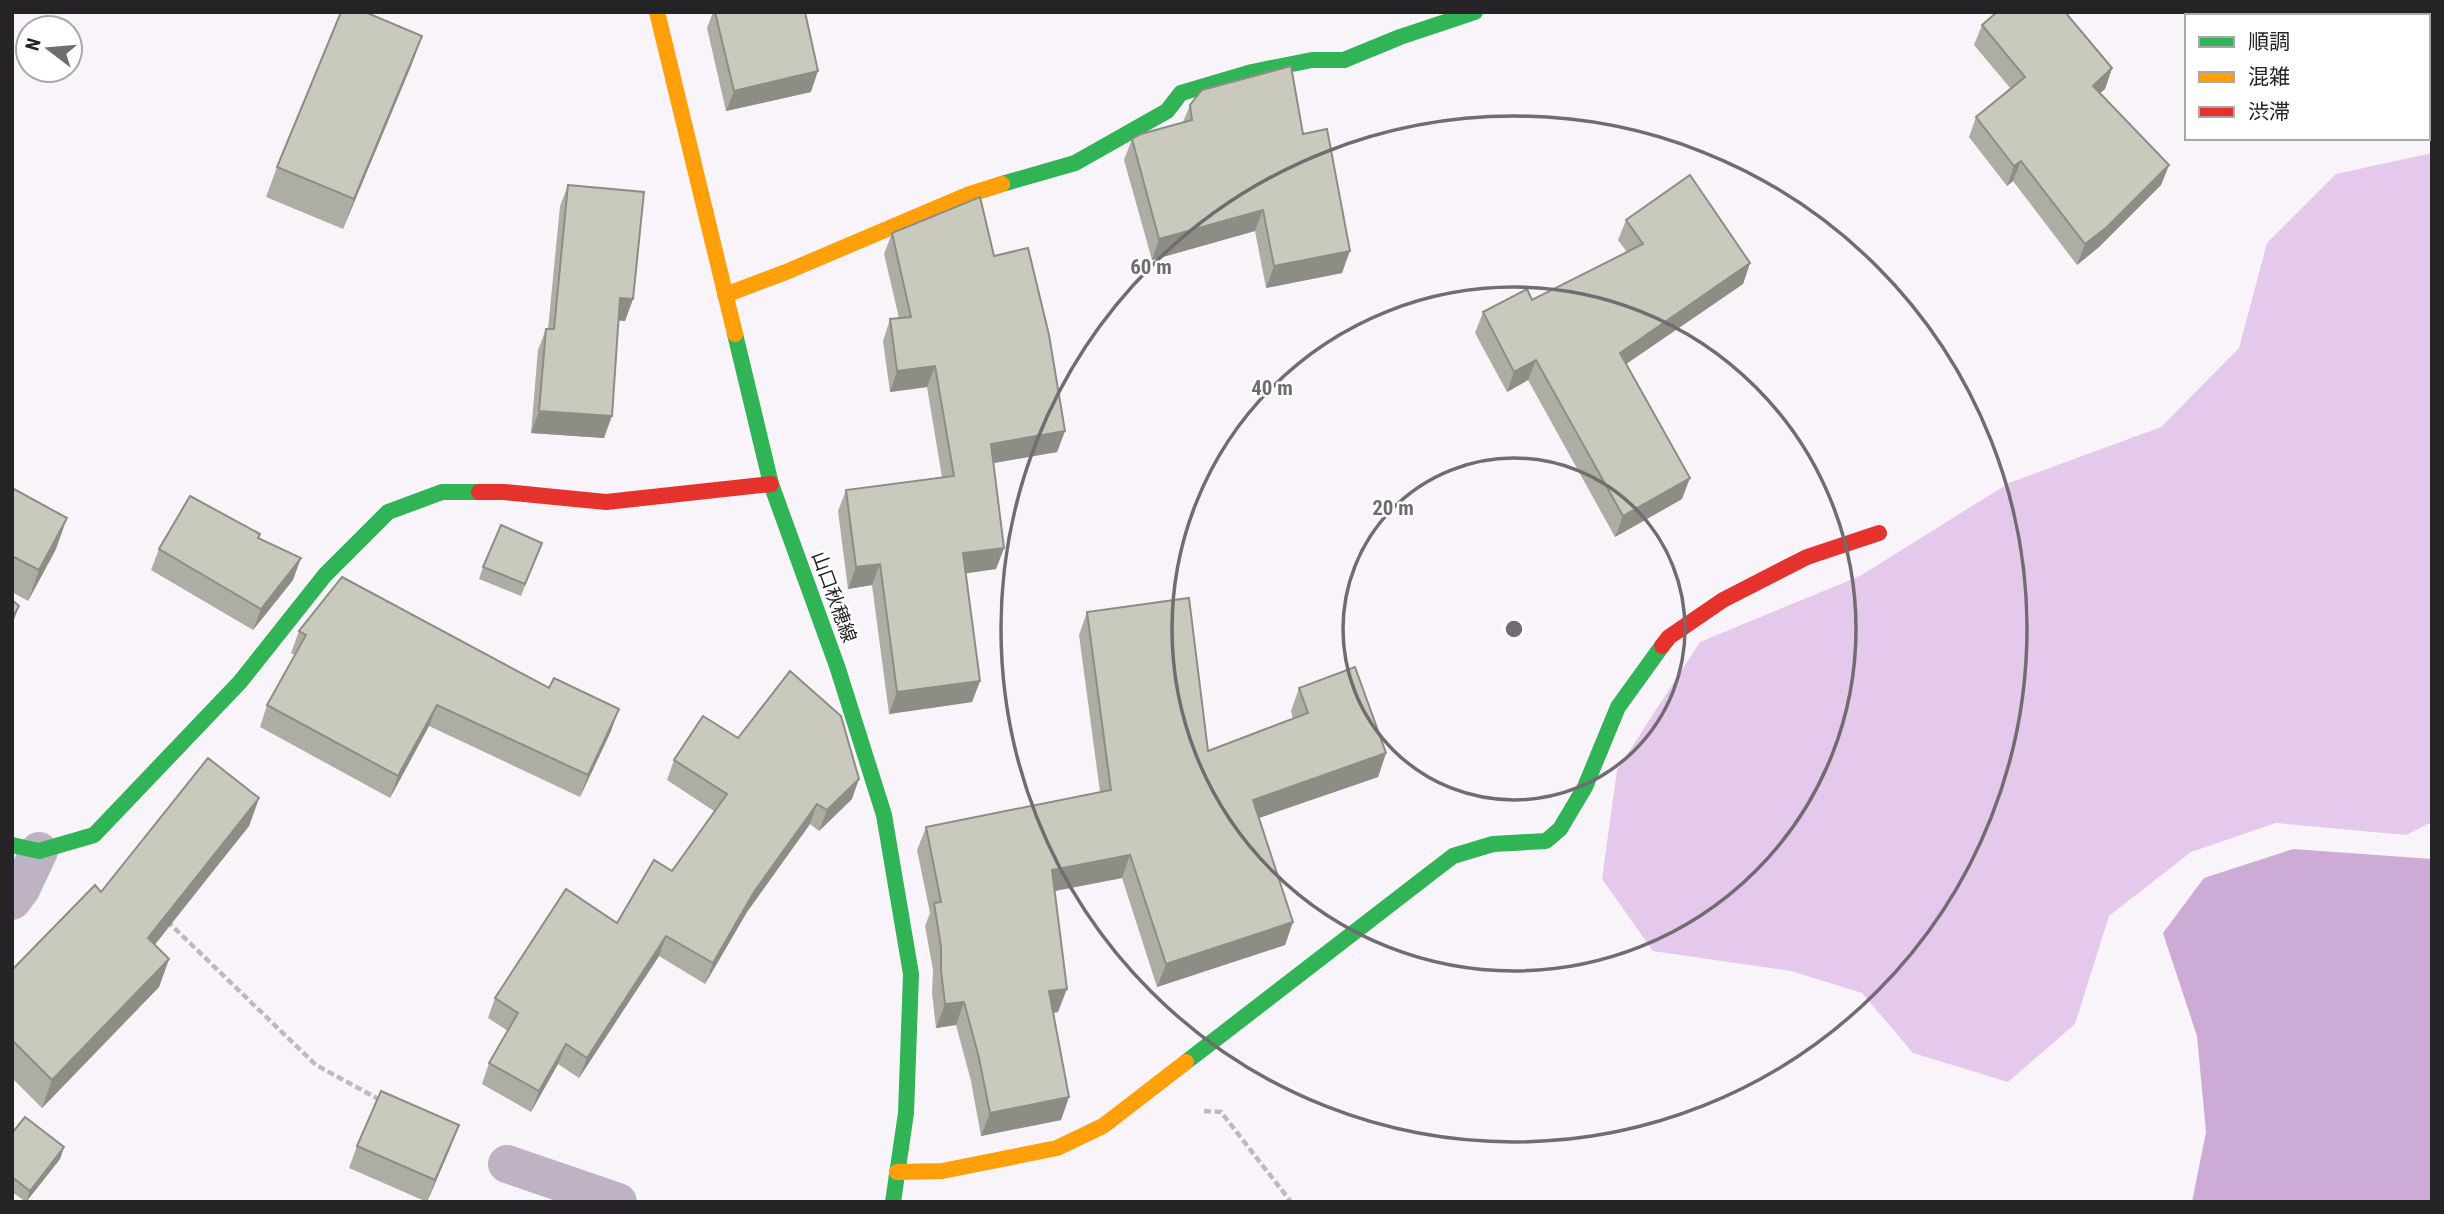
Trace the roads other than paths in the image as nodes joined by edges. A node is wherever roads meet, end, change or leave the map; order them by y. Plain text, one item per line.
1 (657, 12) edge
2 (1475, 12) edge
3 (725, 295) junction
4 (771, 484) junction
5 (1879, 533) dead end
6 (26, 848) edge
7 (12, 901) edge
8 (507, 1164) dead end
9 (897, 1172) junction
10 (618, 1202) edge
11 (893, 1202) edge

1 - 3 street, 山口秋穂線
2 - 3 street
3 - 4 street, 山口秋穂線
4 - 6 street
4 - 9 street, 山口秋穂線
5 - 9 street
6 - 7 street
8 - 10 street
9 - 11 street, 山口秋穂線

